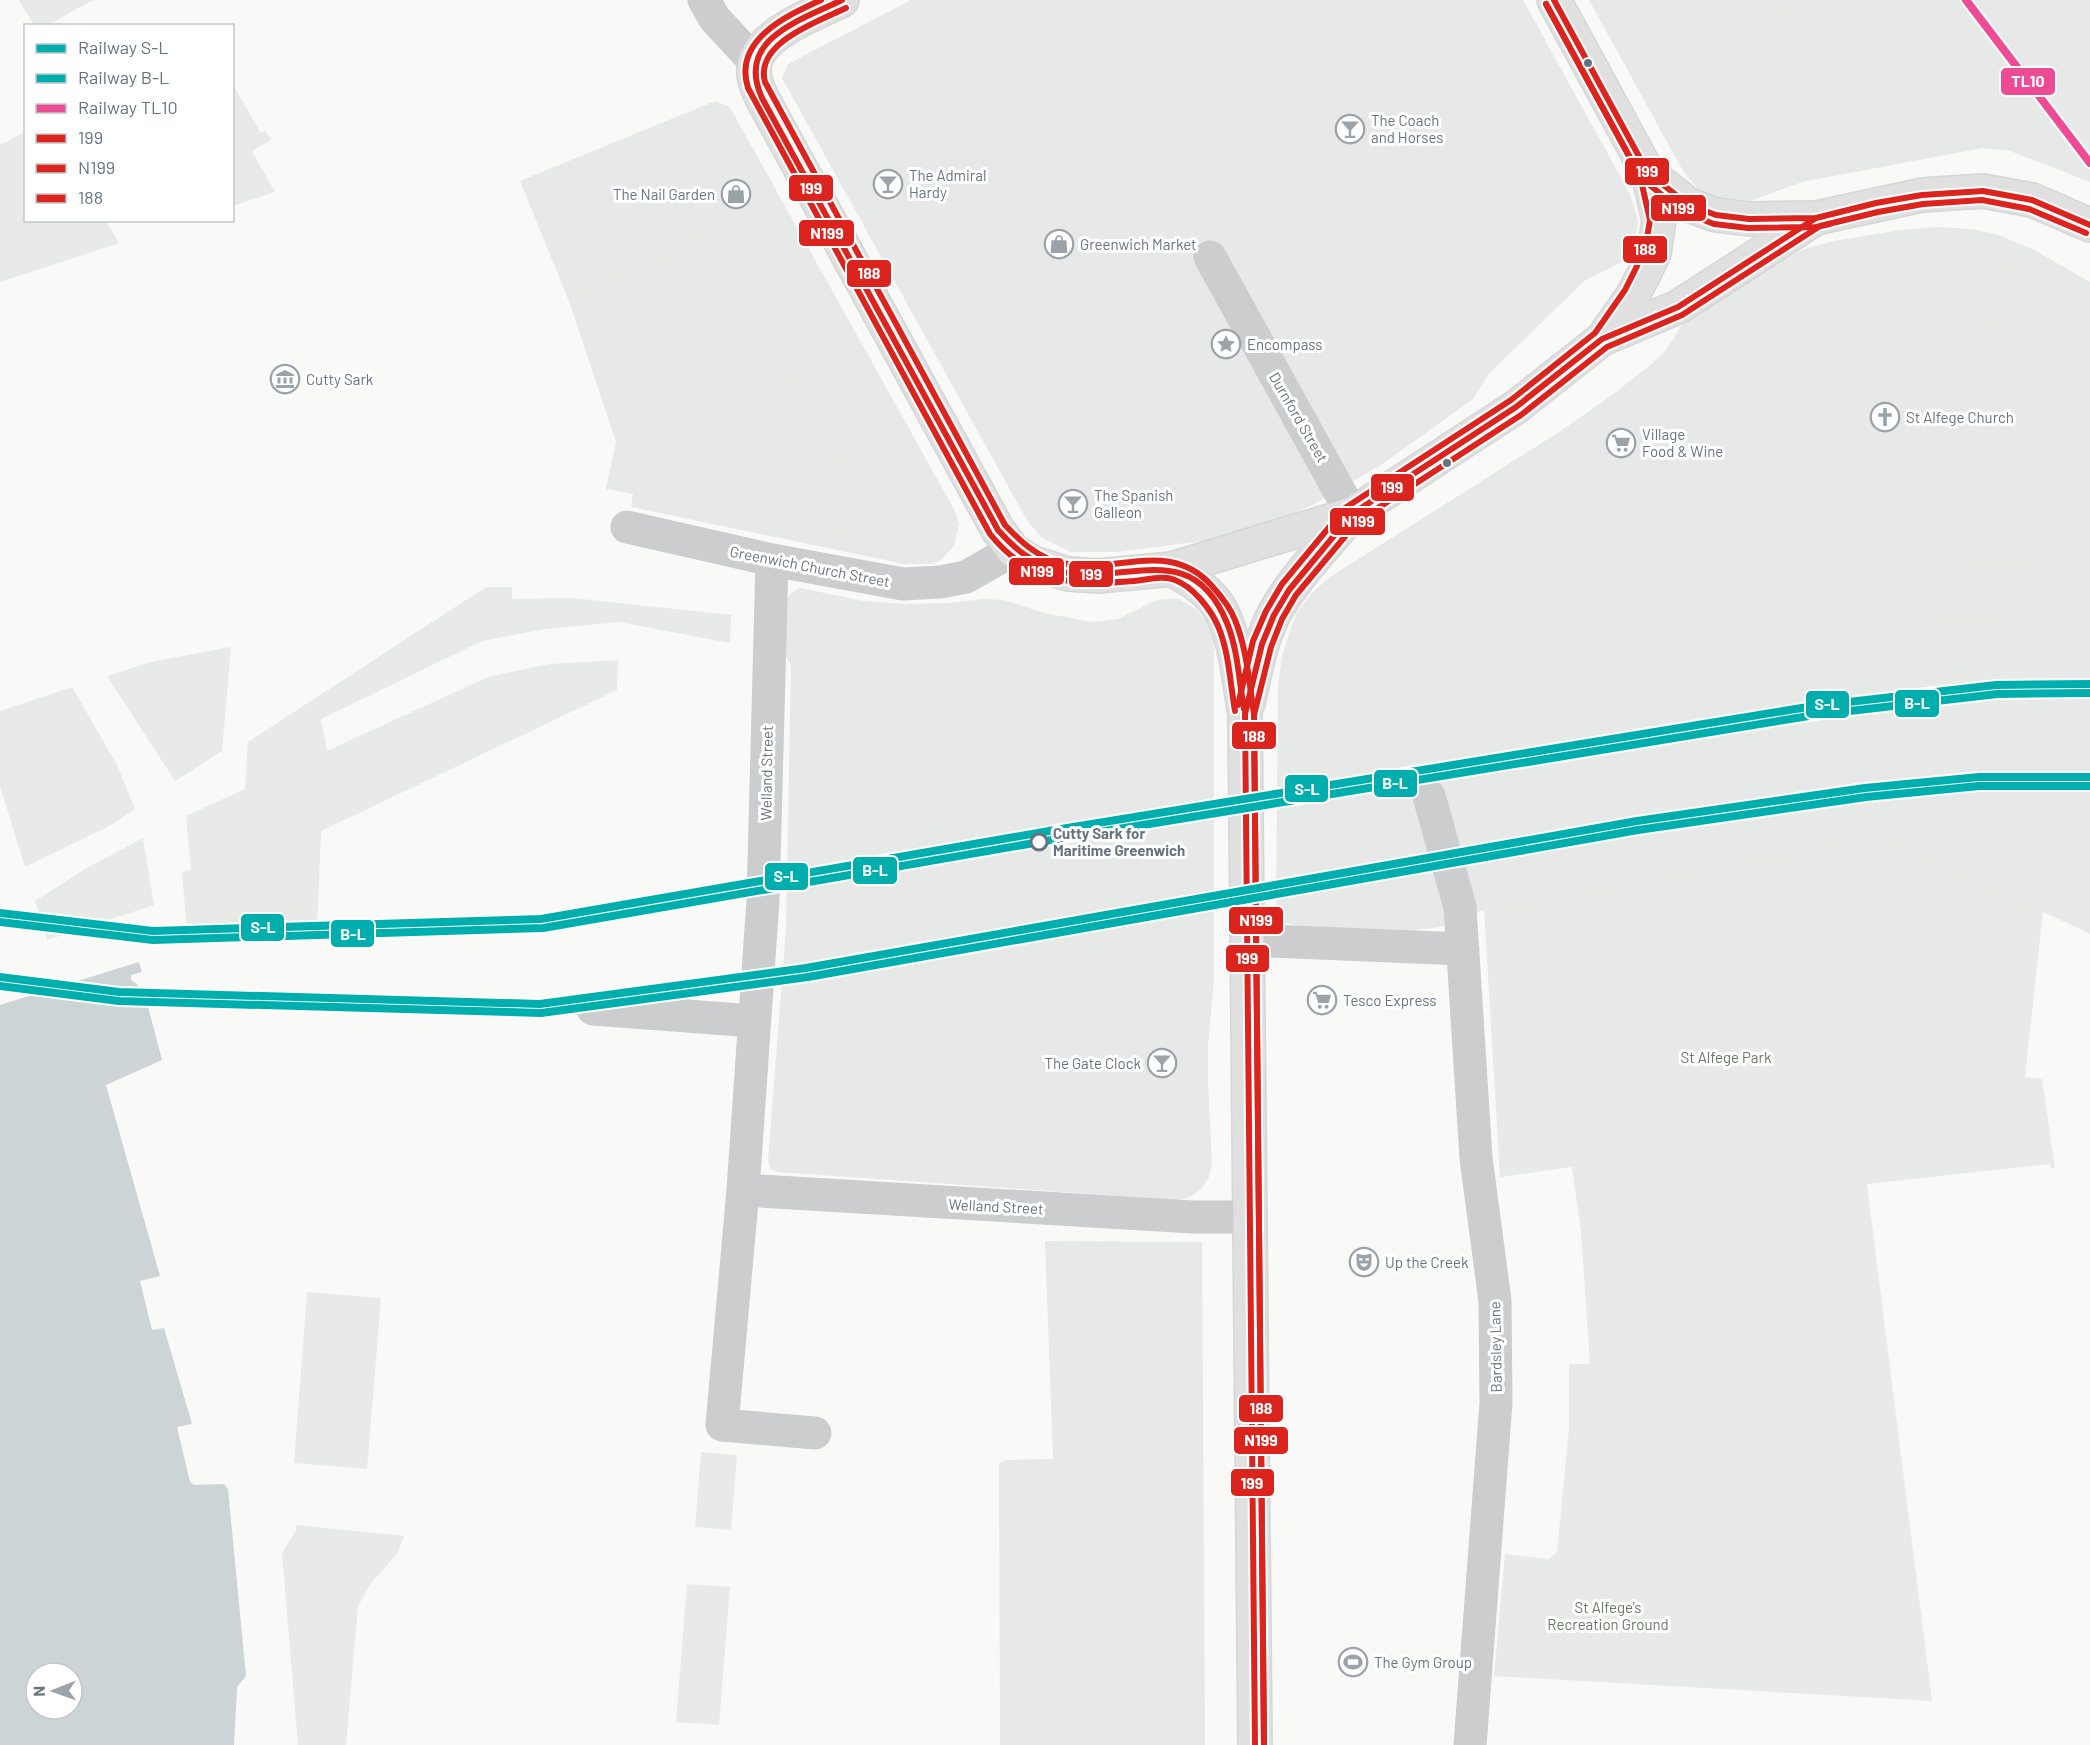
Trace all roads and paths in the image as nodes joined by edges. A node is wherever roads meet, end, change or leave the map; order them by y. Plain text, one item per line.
1 (704, 0) edge
2 (842, 0) edge
3 (1554, 0) edge
4 (755, 62) junction
5 (1648, 173) junction
6 (1816, 218) junction
7 (2090, 225) edge
8 (1210, 257) dead end
9 (1602, 339) junction
10 (1352, 514) junction
11 (627, 527) dead end
12 (1013, 550) junction
13 (772, 560) junction
14 (1172, 569) junction
15 (1245, 714) junction
16 (1429, 796) dead end
17 (1247, 940) junction
18 (1464, 962) junction
19 (593, 1009) dead end
20 (754, 1022) junction
21 (743, 1190) junction
22 (1250, 1217) junction
23 (815, 1433) dead end
24 (1255, 1745) edge
25 (1470, 1745) edge

1 - 4 street
2 - 4 main road
3 - 5 main road
4 - 12 main road
5 - 6 main road
5 - 9 main road
6 - 7 main road
6 - 9 main road
8 - 10 street, Durnford Street
9 - 10 main road
10 - 14 main road
10 - 15 main road
11 - 13 street, Greenwich Church Street
12 - 13 street, Greenwich Church Street
12 - 14 main road
13 - 20 street, Welland Street
14 - 15 main road
15 - 17 main road
16 - 18 street, Bardsley Lane
17 - 18 street
17 - 22 main road
18 - 25 street, Bardsley Lane
19 - 20 street
20 - 21 street, Welland Street
21 - 22 street, Welland Street
21 - 23 street, Welland Street
22 - 24 main road

